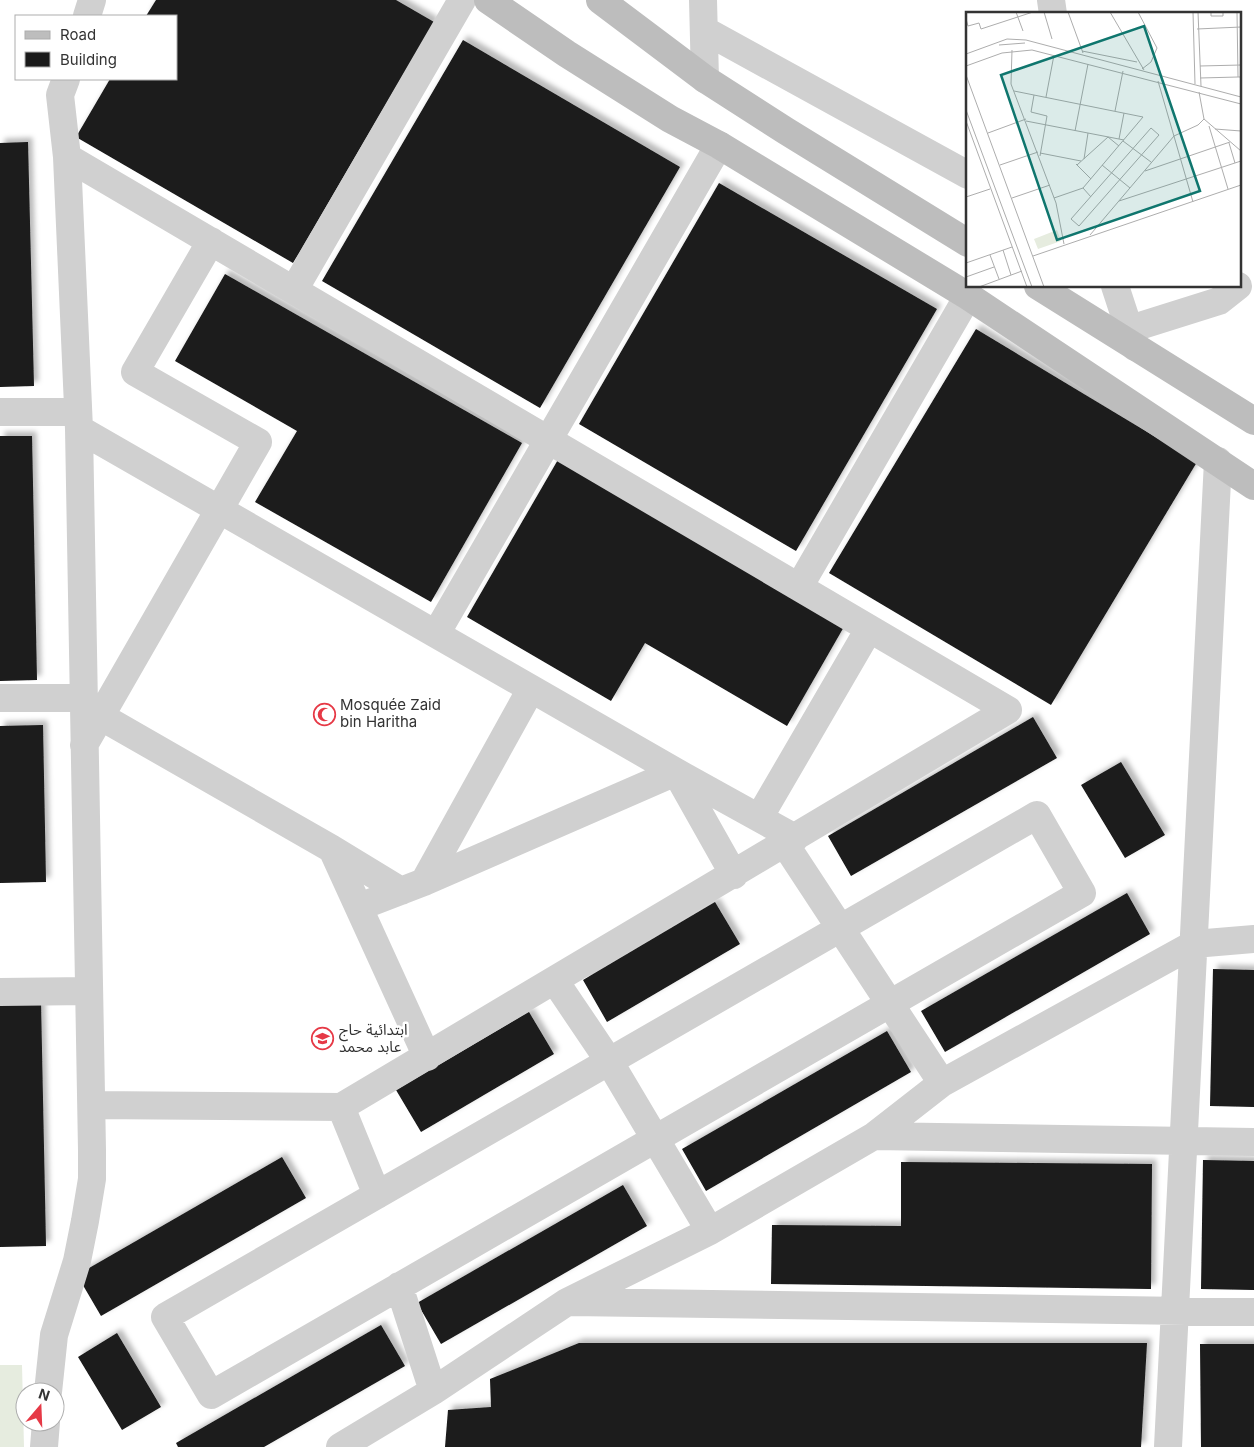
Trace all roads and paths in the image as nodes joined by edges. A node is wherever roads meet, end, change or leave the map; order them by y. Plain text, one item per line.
1 (92, 0) edge
2 (462, 0) edge
3 (488, 0) edge
4 (600, 0) edge
5 (703, 0) edge
6 (87, 15) edge
7 (704, 30) junction
8 (705, 78) junction
9 (66, 80) edge
10 (719, 146) junction
11 (67, 157) junction
12 (966, 174) edge
13 (966, 241) edge
14 (211, 242) junction
15 (1254, 274) edge
16 (1242, 283) edge
17 (1042, 288) edge
18 (1117, 288) edge
19 (1235, 288) edge
20 (294, 290) junction
21 (968, 296) junction
22 (1133, 338) junction
23 (0, 412) edge
24 (78, 420) junction
25 (1254, 421) edge
26 (548, 440) junction
27 (1218, 461) junction
28 (1254, 486) edge
29 (219, 510) junction
30 (799, 588) junction
31 (869, 629) junction
32 (436, 634) junction
33 (531, 689) junction
34 (0, 698) edge
35 (92, 707) junction
36 (676, 772) junction
37 (760, 818) junction
38 (790, 841) junction
39 (332, 849) junction
40 (734, 875) junction
41 (412, 886) junction
42 (359, 907) junction
43 (840, 928) junction
44 (1254, 939) edge
45 (1194, 944) junction
46 (555, 981) junction
47 (89, 991) junction
48 (0, 992) edge
49 (890, 1004) junction
50 (427, 1057) junction
51 (609, 1061) junction
52 (942, 1083) junction
53 (92, 1104) junction
54 (342, 1107) junction
55 (874, 1136) junction
56 (656, 1139) junction
57 (1184, 1141) junction
58 (1254, 1142) edge
59 (377, 1195) junction
60 (710, 1230) junction
61 (400, 1286) junction
62 (567, 1302) junction
63 (1175, 1311) junction
64 (1254, 1312) edge
65 (49, 1382) edge
66 (433, 1391) junction
67 (45, 1432) edge
68 (44, 1447) edge
69 (340, 1447) edge
70 (1168, 1447) edge

1 - 6 street
2 - 20 street
3 - 10 main road
4 - 8 main road
5 - 7 street
7 - 8 street
7 - 12 street
8 - 13 main road
9 - 11 street
10 - 21 main road
10 - 26 street
11 - 14 street
11 - 24 street
14 - 20 street
14 - 29 street
15 - 16 street
17 - 22 main road
18 - 22 street
19 - 22 street
20 - 26 street
21 - 27 main road
21 - 30 street
22 - 25 main road
23 - 24 street
24 - 29 street
24 - 35 street
26 - 30 street
26 - 32 street
27 - 28 main road
27 - 45 street
29 - 32 street
29 - 35 street
30 - 31 street
31 - 37 street
31 - 38 street
32 - 33 street
33 - 36 street
33 - 41 street
34 - 35 street
35 - 39 street
35 - 47 street
36 - 37 street
36 - 40 street
36 - 41 street
37 - 38 street
38 - 40 street
38 - 43 street
39 - 41 street
39 - 42 street
40 - 46 street
41 - 42 street
42 - 50 street
43 - 49 street
43 - 49 street
43 - 51 street
44 - 45 street
45 - 52 street
45 - 57 street
46 - 50 street
46 - 51 street
47 - 48 street
47 - 53 street
49 - 52 street
49 - 56 street
50 - 54 street
51 - 56 street
51 - 59 street
52 - 55 street
53 - 54 street
53 - 65 street
54 - 59 street
55 - 57 street
55 - 60 street
56 - 60 street
56 - 61 street
57 - 58 street
57 - 63 street
59 - 61 street
60 - 62 street
61 - 66 street
62 - 63 street
62 - 66 street
63 - 64 street
63 - 70 street
66 - 69 street
67 - 68 street

